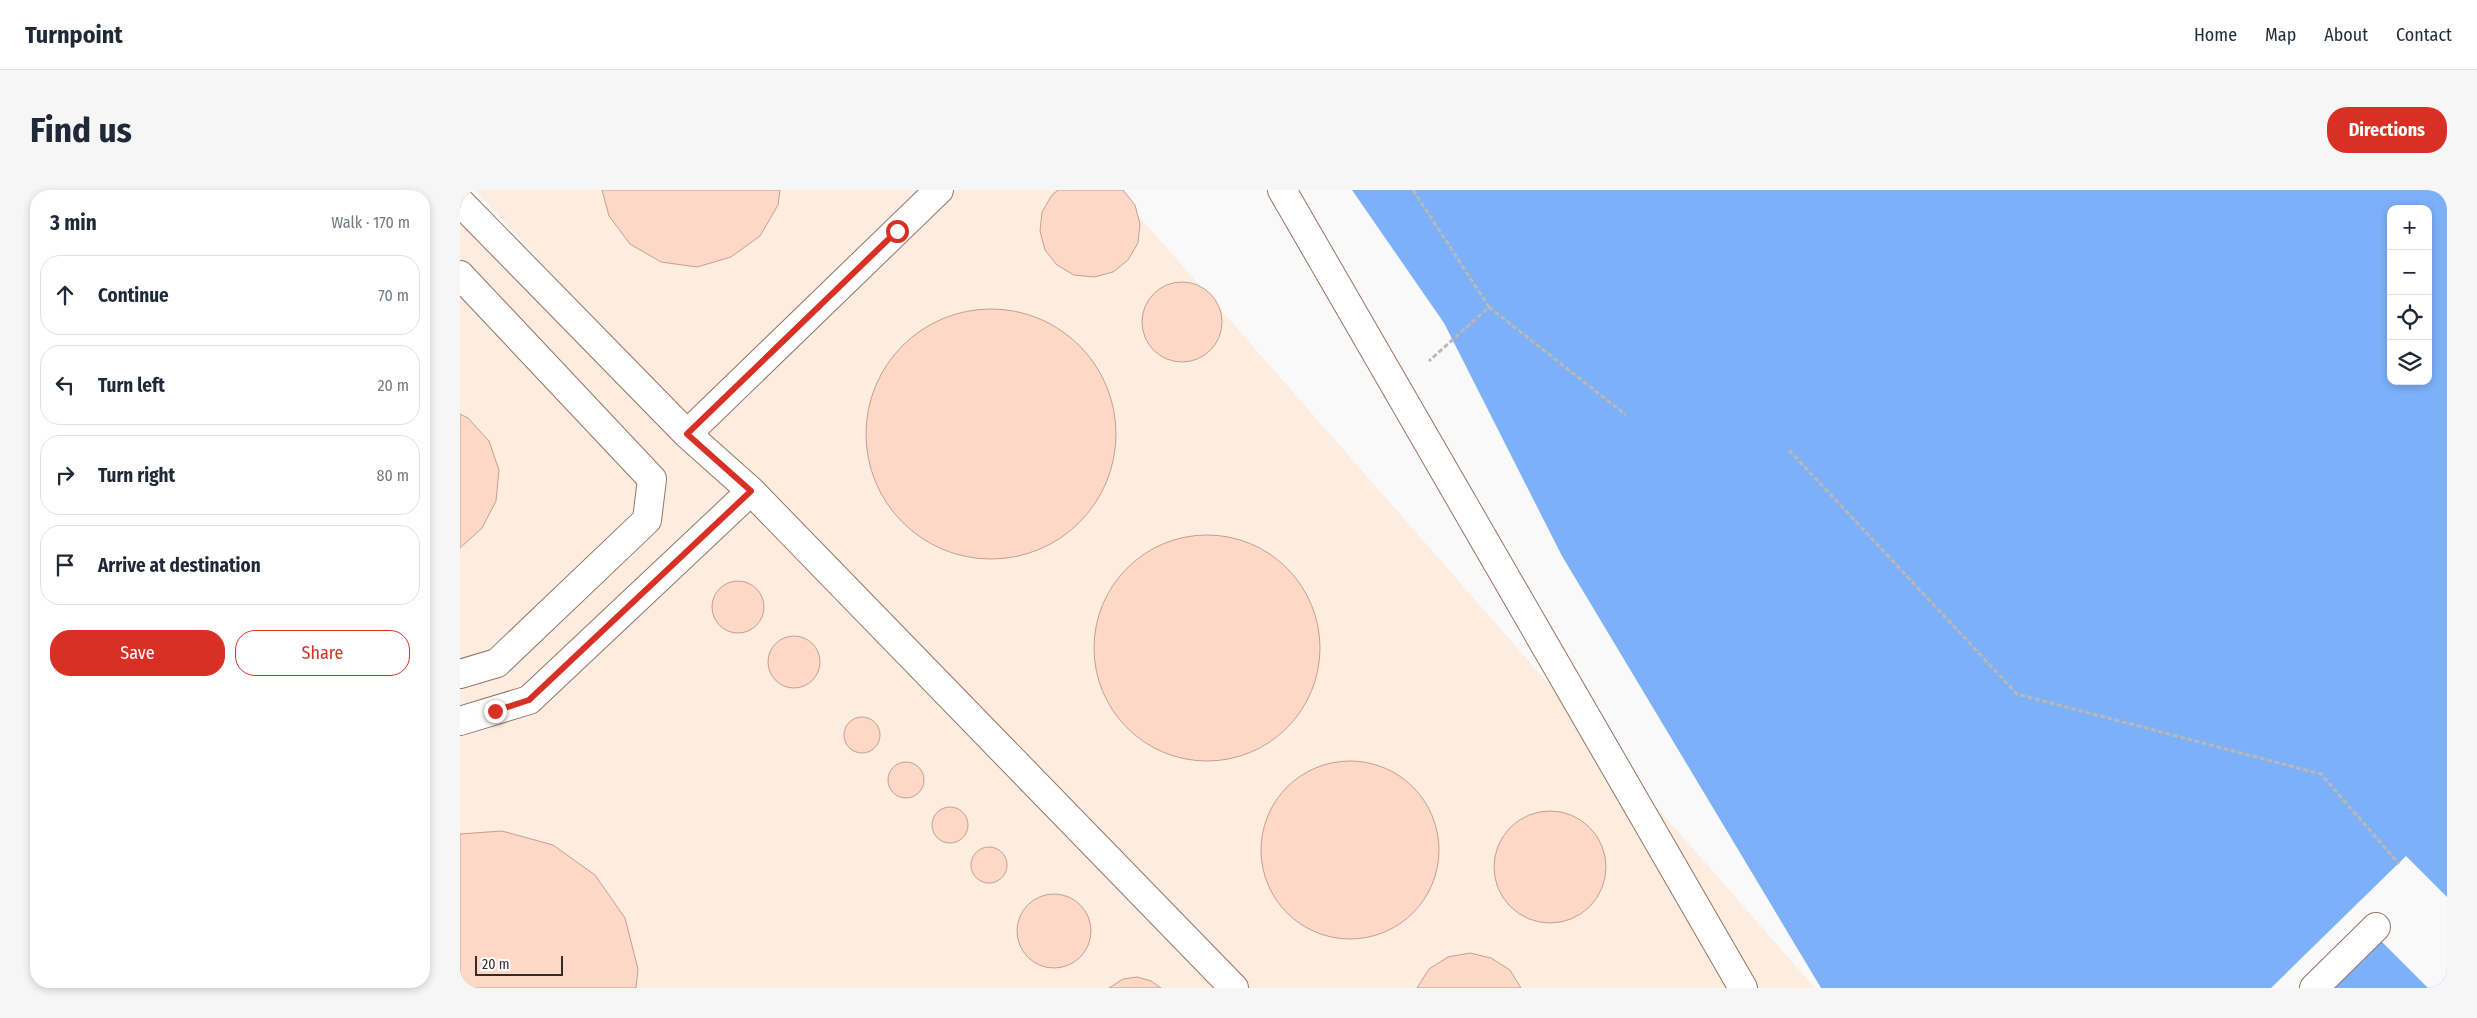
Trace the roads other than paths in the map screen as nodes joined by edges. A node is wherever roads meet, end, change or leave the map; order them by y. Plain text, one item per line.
1 (938, 190) edge
2 (1282, 190) edge
3 (460, 202) edge
4 (460, 275) edge
5 (687, 434) junction
6 (751, 491) junction
7 (460, 674) edge
8 (460, 721) edge
9 (2376, 927) dead end
10 (1234, 988) edge
11 (1743, 988) edge
12 (2314, 988) edge

1 - 5 lane
2 - 11 lane
3 - 5 lane
4 - 7 lane
5 - 6 lane
6 - 8 lane
6 - 10 lane
9 - 12 lane

